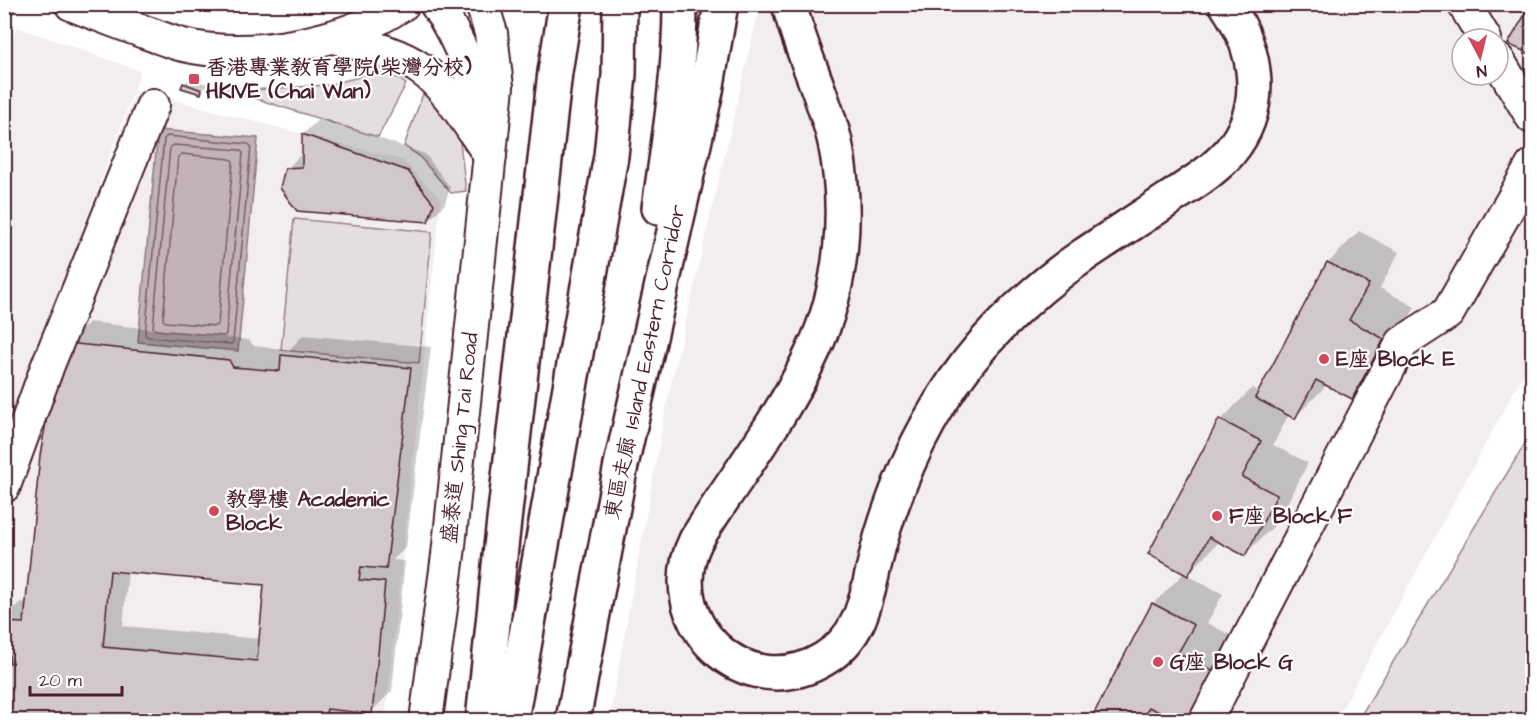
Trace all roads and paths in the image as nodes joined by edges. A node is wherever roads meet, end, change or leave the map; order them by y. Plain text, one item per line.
1 (71, 4) edge
2 (403, 4) edge
3 (436, 4) edge
4 (482, 4) edge
5 (566, 4) edge
6 (620, 4) edge
7 (680, 4) edge
8 (721, 4) edge
9 (789, 4) edge
10 (1226, 4) edge
11 (1464, 4) edge
12 (1478, 27) edge
13 (334, 37) junction
14 (1510, 80) edge
15 (153, 105) dead end
16 (1533, 117) edge
17 (489, 155) junction
18 (1533, 166) edge
19 (621, 465) junction
20 (4, 486) edge
21 (426, 720) edge
22 (483, 720) edge
23 (511, 720) edge
24 (573, 720) edge
25 (1206, 720) edge

1 - 13 street
2 - 13 street
3 - 17 street, 盛泰道 Shing Tai Road
4 - 17 street, 盛泰道 Shing Tai Road
5 - 22 highway
6 - 23 highway
7 - 19 highway
8 - 19 highway, 東區走廊 Island Eastern Corridor
9 - 10 highway
11 - 12 street
13 - 17 street
14 - 16 street
15 - 20 street
17 - 21 street, 盛泰道 Shing Tai Road
18 - 25 street
19 - 24 highway, 東區走廊 Island Eastern Corridor

